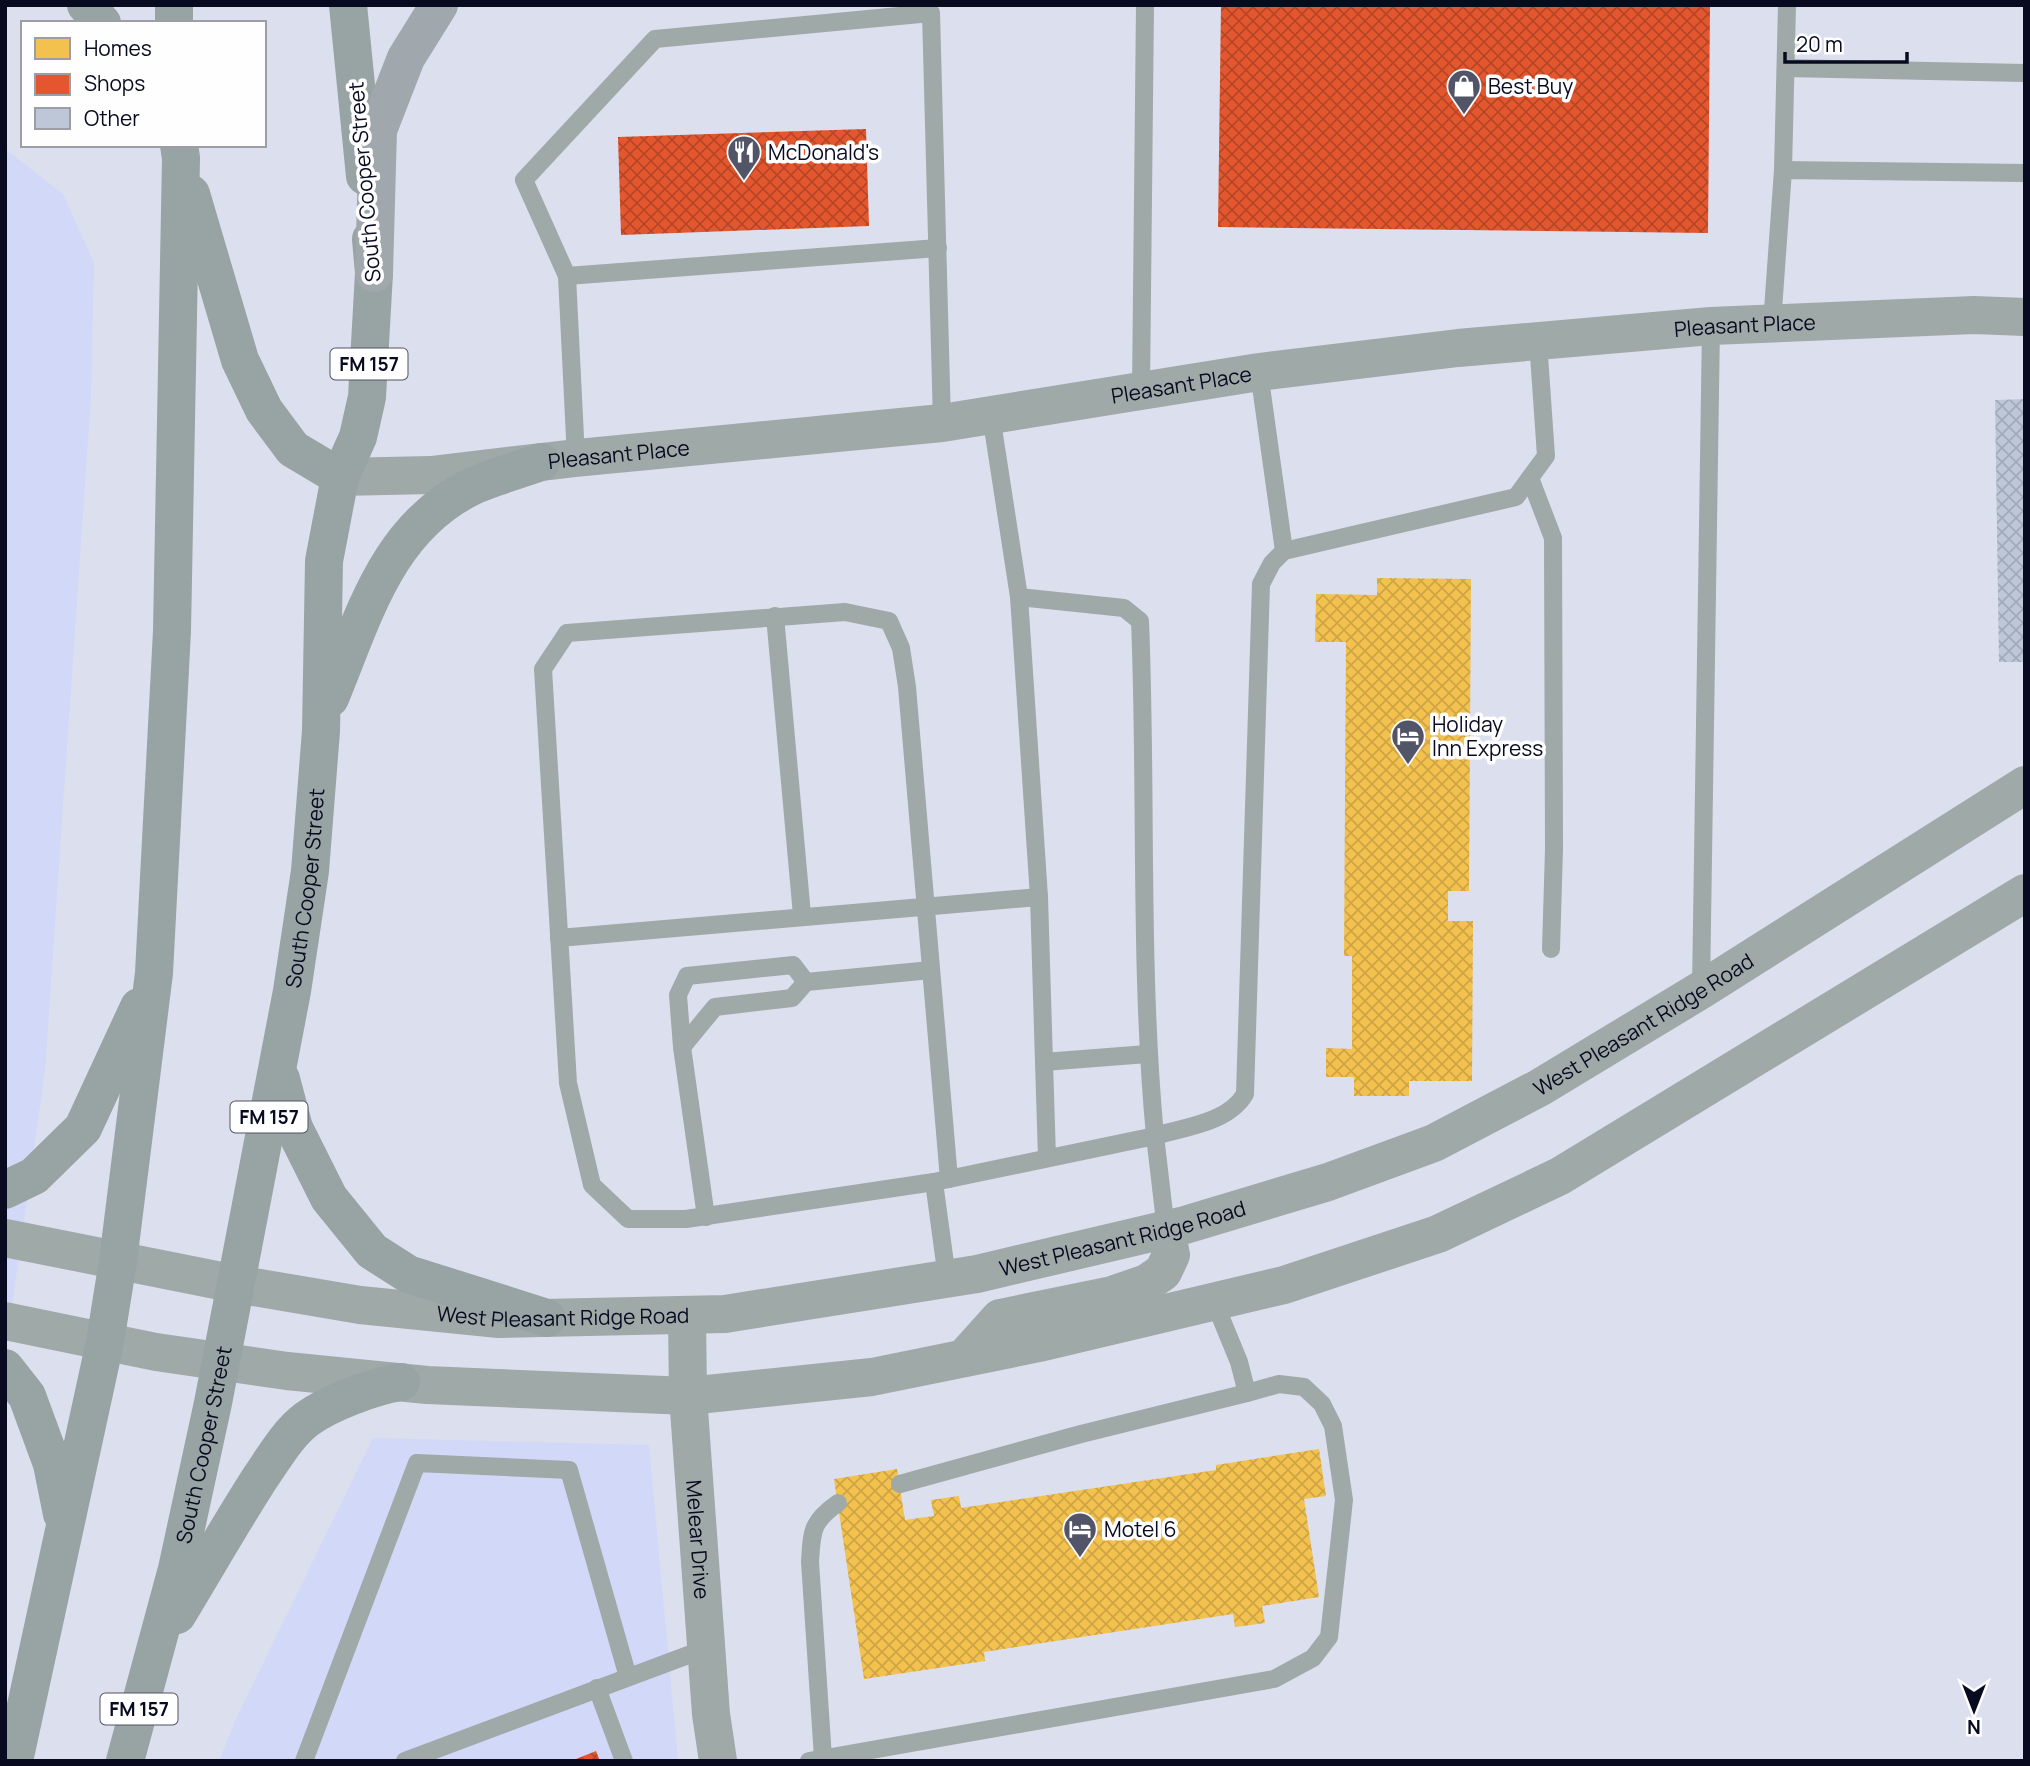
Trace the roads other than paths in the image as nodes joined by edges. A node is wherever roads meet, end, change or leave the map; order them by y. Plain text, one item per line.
1 (86, 5) edge
2 (348, 5) edge
3 (439, 5) edge
4 (1145, 5) edge
5 (1787, 5) edge
6 (100, 21) edge
7 (1786, 68) junction
8 (2025, 73) edge
9 (180, 152) edge
10 (1783, 170) junction
11 (2025, 173) edge
12 (938, 248) junction
13 (374, 273) junction
14 (567, 276) junction
15 (2025, 317) edge
16 (1772, 324) junction
17 (1711, 326) junction
18 (1538, 341) junction
19 (1259, 372) junction
20 (1141, 390) junction
21 (991, 415) junction
22 (942, 423) junction
23 (558, 460) junction
24 (340, 477) junction
25 (1530, 478) junction
26 (1284, 551) junction
27 (1019, 597) junction
28 (775, 616) junction
29 (322, 719) junction
30 (2025, 785) edge
31 (2025, 893) edge
32 (1039, 897) junction
33 (925, 905) junction
34 (802, 915) junction
35 (559, 937) junction
36 (1551, 949) dead end
37 (931, 970) junction
38 (154, 973) junction
39 (806, 982) junction
40 (1701, 990) junction
41 (682, 1047) junction
42 (1147, 1054) junction
43 (1044, 1062) junction
44 (278, 1066) junction
45 (1155, 1136) junction
46 (1047, 1158) junction
47 (941, 1180) junction
48 (5, 1189) edge
49 (706, 1217) junction
50 (1166, 1230) junction
51 (5, 1238) edge
52 (118, 1261) junction
53 (947, 1278) junction
54 (236, 1284) junction
55 (1214, 1301) junction
56 (687, 1316) junction
57 (547, 1318) junction
58 (5, 1321) edge
59 (105, 1342) junction
60 (964, 1358) junction
61 (222, 1362) junction
62 (5, 1368) edge
63 (401, 1382) junction
64 (1247, 1393) junction
65 (688, 1396) junction
66 (900, 1484) dead end
67 (838, 1503) dead end
68 (65, 1531) junction
69 (708, 1648) junction
70 (153, 1656) junction
71 (628, 1678) junction
72 (597, 1688) junction
73 (816, 1759) edge
74 (14, 1761) edge
75 (125, 1761) edge
76 (304, 1761) edge
77 (405, 1761) edge
78 (624, 1761) edge
79 (718, 1761) edge

1 - 6 main road
2 - 13 main road, South Cooper Street / FM 157
3 - 13 highway
4 - 20 lane
5 - 7 lane
7 - 8 lane
7 - 10 lane
9 - 24 main road
9 - 38 main road
10 - 11 lane
10 - 16 lane
12 - 14 lane
12 - 14 lane
12 - 22 lane
13 - 24 main road, South Cooper Street / FM 157
14 - 23 lane
15 - 16 street, Pleasant Place
16 - 17 street, Pleasant Place
17 - 18 street, Pleasant Place
17 - 40 lane
18 - 19 street, Pleasant Place
18 - 25 lane
19 - 20 street, Pleasant Place
19 - 26 lane
20 - 21 street, Pleasant Place
21 - 22 street, Pleasant Place
21 - 27 lane
22 - 23 street, Pleasant Place
23 - 24 street, Pleasant Place
23 - 29 main road
24 - 29 main road, South Cooper Street / FM 157
25 - 26 lane
25 - 36 lane
26 - 45 lane
27 - 32 lane
27 - 42 lane
28 - 33 lane
28 - 34 lane
28 - 35 lane
29 - 44 main road, South Cooper Street / FM 157
30 - 40 street, West Pleasant Ridge Road
31 - 55 street
32 - 33 lane
32 - 43 lane
33 - 34 lane
33 - 37 lane
34 - 35 lane
35 - 49 lane
37 - 39 lane
37 - 47 lane
38 - 48 main road
38 - 52 main road
39 - 41 lane
39 - 41 lane
40 - 50 street, West Pleasant Ridge Road
41 - 49 lane
42 - 43 lane
42 - 45 lane
43 - 46 lane
44 - 54 main road, South Cooper Street / FM 157
44 - 57 main road
45 - 46 lane
45 - 50 lane
46 - 47 lane
47 - 49 lane
47 - 53 lane
50 - 53 street, West Pleasant Ridge Road
50 - 60 street
51 - 52 street, West Pleasant Ridge Road
52 - 54 street, West Pleasant Ridge Road
52 - 59 main road
53 - 56 street, West Pleasant Ridge Road
54 - 57 street, West Pleasant Ridge Road
54 - 61 main road, South Cooper Street / FM 157
55 - 60 street
55 - 64 lane
56 - 57 street, West Pleasant Ridge Road
56 - 65 street, Melear Drive
58 - 59 street
59 - 61 street
59 - 68 main road
60 - 65 street
61 - 63 street
61 - 70 main road, South Cooper Street / FM 157
62 - 68 main road
63 - 65 street
63 - 70 main road
64 - 66 lane
64 - 73 lane
65 - 69 street, Melear Drive
67 - 73 lane
68 - 74 main road
69 - 71 lane
69 - 79 street, Melear Drive
70 - 75 main road, South Cooper Street / FM 157
71 - 72 lane
71 - 76 lane
72 - 77 lane
72 - 78 lane

